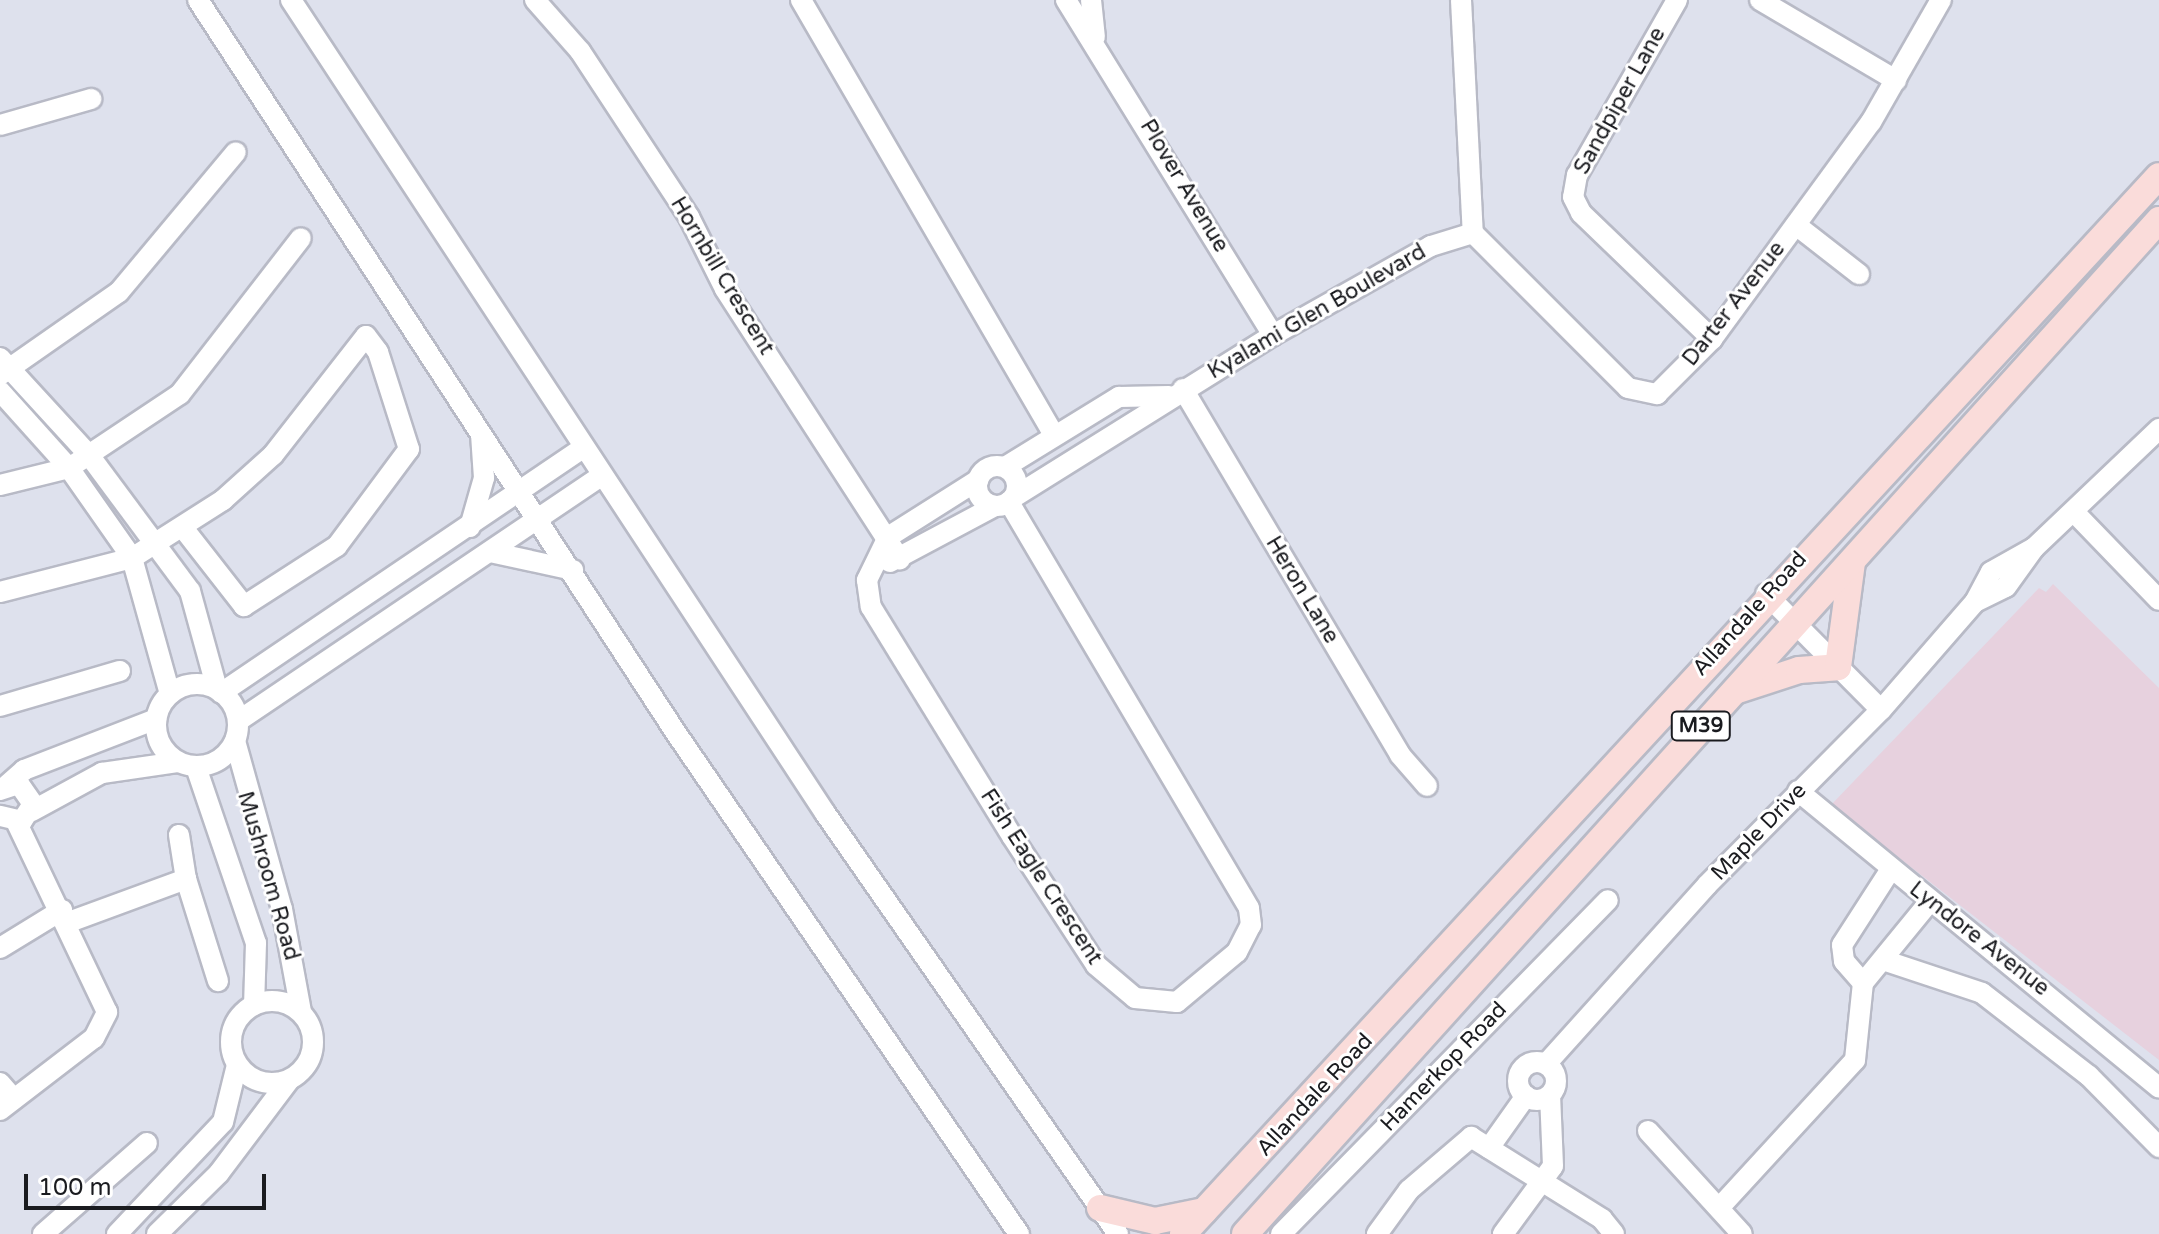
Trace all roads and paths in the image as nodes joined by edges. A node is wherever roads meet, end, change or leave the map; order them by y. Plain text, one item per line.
1 (198, 0) edge
2 (291, 0) edge
3 (535, 0) edge
4 (801, 0) edge
5 (1066, 0) edge
6 (1091, 0) edge
7 (1461, 0) edge
8 (1677, 0) edge
9 (1760, 0) edge
10 (1941, 0) edge
11 (1095, 37) junction
12 (1896, 80) junction
13 (91, 99) dead end
14 (0, 125) edge
15 (236, 152) dead end
16 (2159, 176) edge
17 (2159, 220) edge
18 (1796, 225) junction
19 (1473, 233) junction
20 (301, 238) dead end
21 (1859, 274) dead end
22 (1273, 335) junction
23 (1712, 339) junction
24 (3, 368) edge
25 (0, 391) edge
26 (1176, 393) junction
27 (480, 427) junction
28 (2159, 429) edge
29 (1054, 435) junction
30 (583, 448) junction
31 (89, 455) junction
32 (1005, 467) junction
33 (69, 468) junction
34 (601, 476) junction
35 (978, 480) junction
36 (0, 485) edge
37 (524, 492) junction
38 (1006, 502) junction
39 (2074, 512) junction
40 (540, 517) junction
41 (470, 527) junction
42 (183, 528) junction
43 (888, 537) junction
44 (154, 545) junction
45 (490, 552) junction
46 (132, 558) junction
47 (900, 559) junction
48 (1853, 560) junction
49 (876, 566) junction
50 (573, 570) junction
51 (2156, 589) edge
52 (0, 592) edge
53 (1766, 594) junction
54 (1795, 623) junction
55 (1838, 667) junction
56 (120, 671) dead end
57 (219, 691) junction
58 (1731, 692) junction
59 (170, 694) junction
60 (0, 706) edge
61 (1881, 710) junction
62 (156, 719) junction
63 (236, 731) junction
64 (120, 734) junction
65 (186, 764) junction
66 (127, 766) junction
67 (1427, 786) dead end
68 (3, 787) edge
69 (1798, 791) junction
70 (16, 817) edge
71 (179, 835) dead end
72 (1891, 869) junction
73 (186, 879) junction
74 (1608, 900) dead end
75 (1930, 901) junction
76 (66, 916) junction
77 (0, 948) edge
78 (1883, 960) junction
79 (218, 981) dead end
80 (1863, 983) junction
81 (254, 1005) junction
82 (301, 1012) junction
83 (1546, 1064) junction
84 (237, 1065) junction
85 (289, 1080) junction
86 (0, 1083) edge
87 (2159, 1088) edge
88 (1550, 1095) junction
89 (1526, 1096) junction
90 (7, 1104) edge
91 (1648, 1131) dead end
92 (147, 1143) dead end
93 (2159, 1147) edge
94 (1489, 1148) junction
95 (1545, 1182) junction
96 (1100, 1208) junction
97 (1719, 1208) junction
98 (1204, 1211) junction
99 (43, 1234) edge
100 (117, 1234) edge
101 (157, 1234) edge
102 (1019, 1234) edge
103 (1118, 1234) edge
104 (1183, 1234) edge
105 (1245, 1234) edge
106 (1281, 1234) edge
107 (1377, 1234) edge
108 (1503, 1234) edge
109 (1614, 1234) edge
110 (1742, 1234) edge

1 - 27 street
2 - 30 street
3 - 43 street, Hornbill Crescent
4 - 29 street
5 - 11 street, Plover Avenue
6 - 11 street, Plover Avenue
7 - 19 street
8 - 23 street, Sandpiper Lane
9 - 12 street
10 - 12 street, Darter Avenue
11 - 22 street, Plover Avenue
12 - 18 street, Darter Avenue
13 - 14 street
15 - 24 street
16 - 53 main road, Allandale Road / M39
17 - 48 main road, Allandale Road / M39
18 - 21 street
18 - 23 street, Darter Avenue
19 - 22 street, Kyalami Glen Boulevard
19 - 23 street, Darter Avenue
20 - 31 street
22 - 26 street, Kyalami Glen Boulevard
24 - 31 street
25 - 33 street
26 - 29 street, Kyalami Glen Boulevard
26 - 38 street, Kyalami Glen Boulevard
26 - 67 street, Heron Lane
27 - 37 street
27 - 41 street
28 - 39 street, Maple Drive
29 - 32 street, Kyalami Glen Boulevard
30 - 34 street
30 - 37 street
31 - 33 street
31 - 44 street
32 - 35 street
32 - 38 street
33 - 36 street
33 - 46 street
34 - 40 street
34 - 96 street
35 - 38 street
35 - 43 street
37 - 40 street
37 - 41 street
38 - 47 street, Kyalami Glen Boulevard
38 - 49 street, Fish Eagle Crescent
39 - 51 street
39 - 61 street, Maple Drive
40 - 45 street
40 - 50 street
41 - 57 street
42 - 42 street
42 - 44 street
43 - 47 street, Hornbill Crescent
43 - 49 street, Fish Eagle Crescent
44 - 46 street
44 - 57 street
45 - 50 street
45 - 63 street
46 - 52 street
46 - 59 street
47 - 49 street
48 - 54 main road, Allandale Road / M39
48 - 55 main road
50 - 102 street
53 - 54 street
53 - 98 main road, Allandale Road / M39
54 - 55 street
54 - 58 main road, Allandale Road / M39
55 - 58 main road
55 - 61 street
56 - 60 street
57 - 59 street
57 - 63 street
58 - 105 main road, Allandale Road / M39
59 - 62 street
61 - 69 street, Maple Drive
62 - 64 street
62 - 65 street
63 - 65 street
63 - 82 street, Mushroom Road
64 - 66 street
64 - 68 street
65 - 66 street
65 - 81 street, Mushroom Road
66 - 70 street
68 - 70 street
69 - 72 street, Lyndore Avenue
69 - 83 street, Maple Drive
70 - 76 street
71 - 73 street
72 - 75 street, Lyndore Avenue
72 - 80 street
73 - 76 street
73 - 79 street
74 - 106 street, Hamerkop Road
75 - 78 street
75 - 87 street, Lyndore Avenue
76 - 77 street
76 - 90 street
78 - 80 street
78 - 93 street
80 - 97 street
81 - 82 street
81 - 84 street, Mushroom Road
82 - 85 street, Mushroom Road
83 - 88 street
83 - 89 street
84 - 85 street
84 - 100 street, Mushroom Road
85 - 101 street, Mushroom Road
86 - 90 street
88 - 89 street
88 - 95 street
89 - 94 street
91 - 97 street
92 - 99 street
94 - 95 street
94 - 107 street
95 - 108 street
95 - 109 street
96 - 98 main road
96 - 103 street
97 - 110 street
98 - 104 main road, Allandale Road / M39

